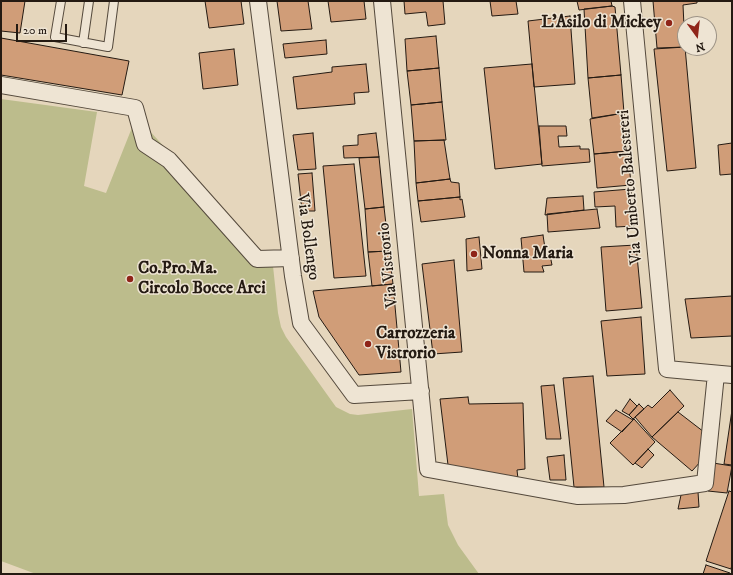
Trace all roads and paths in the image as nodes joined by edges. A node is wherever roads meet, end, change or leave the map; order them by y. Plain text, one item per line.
1 (61, 1) edge
2 (89, 1) edge
3 (114, 1) edge
4 (258, 1) edge
5 (382, 1) edge
6 (632, 1) edge
7 (83, 43) junction
8 (1, 85) edge
9 (290, 258) junction
10 (716, 374) junction
11 (732, 375) edge
12 (421, 391) junction

1 - 7 lane
2 - 7 lane
3 - 7 lane
4 - 9 street, Via Bollengo
5 - 12 street, Via Vistrorio
6 - 10 street, Via Umberto Balestreri
8 - 9 street
9 - 12 street, Via Bollengo
10 - 11 street
10 - 12 street, Via Vistrorio

